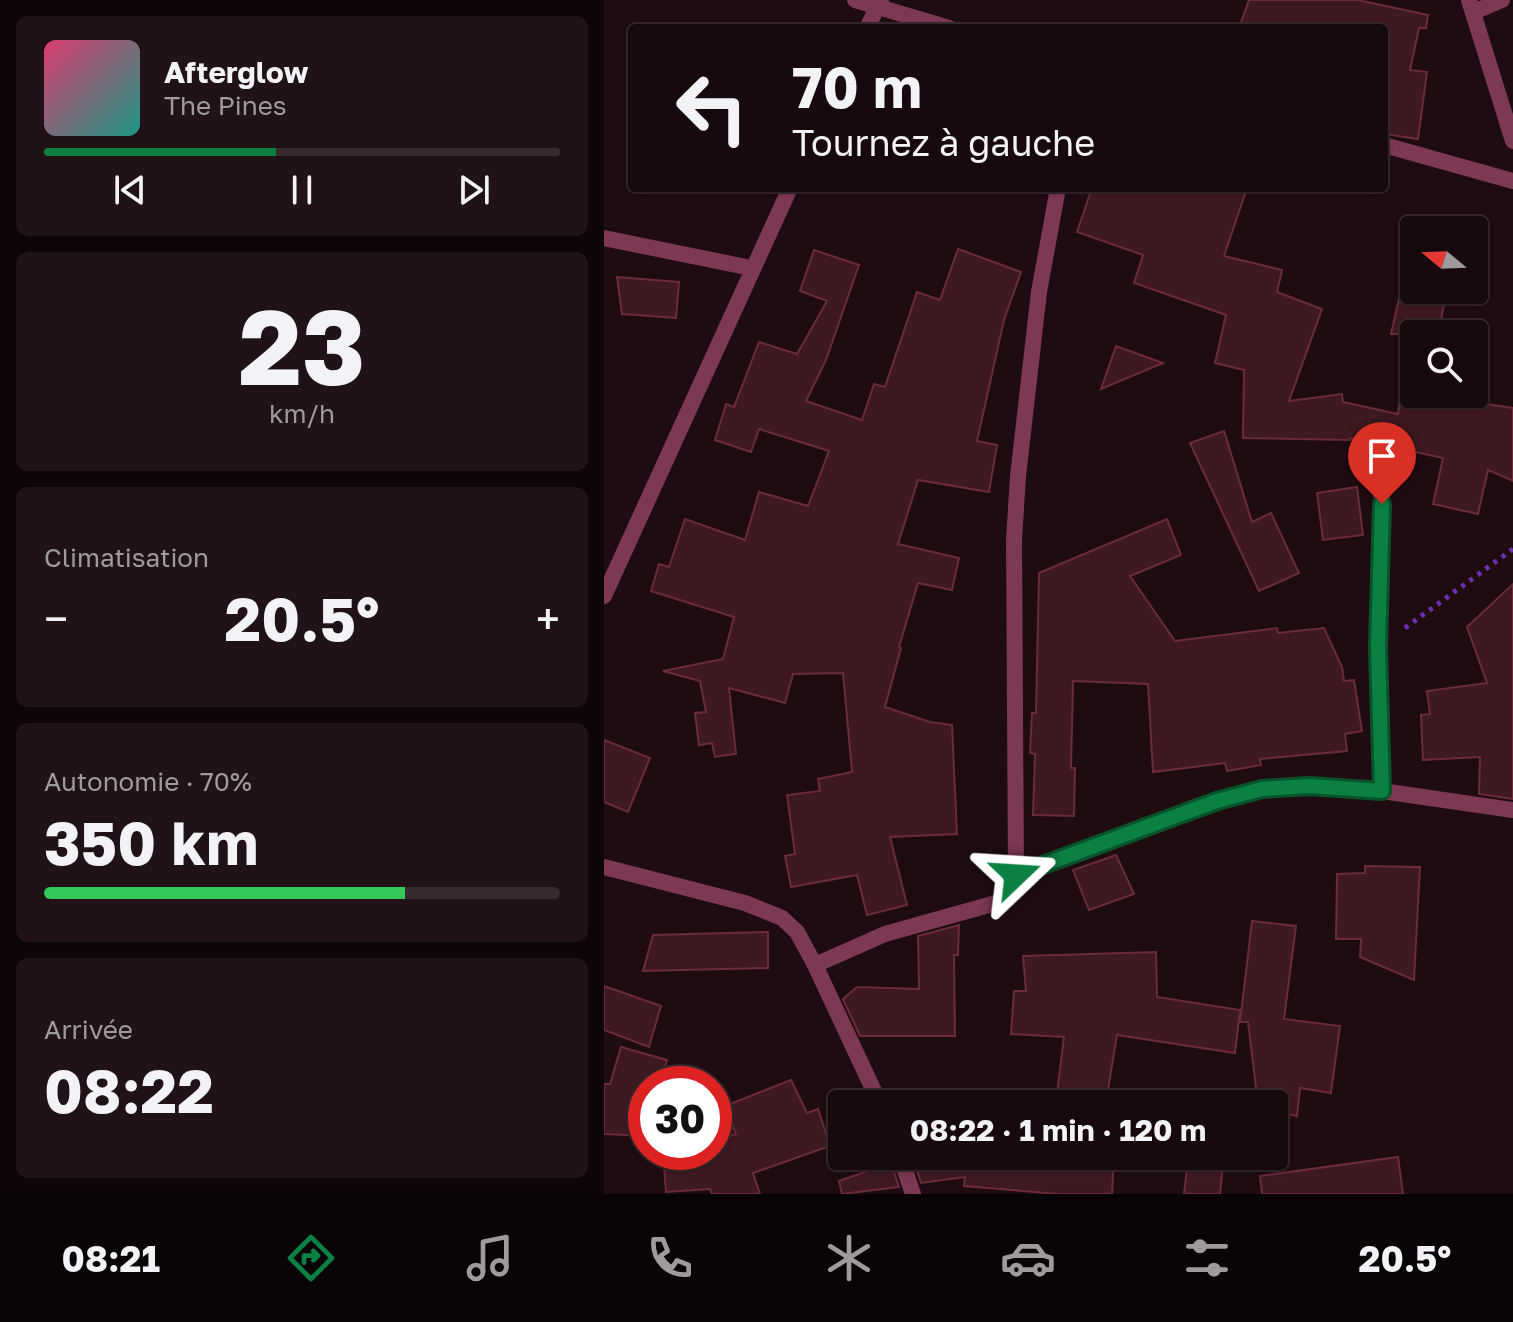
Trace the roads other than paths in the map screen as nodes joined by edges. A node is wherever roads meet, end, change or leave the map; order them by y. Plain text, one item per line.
1 (855, 0) edge
2 (1502, 0) edge
3 (880, 3) edge
4 (1471, 6) edge
5 (869, 24) edge
6 (938, 24) edge
7 (1513, 141) edge
8 (1388, 146) edge
9 (1513, 181) edge
10 (788, 192) edge
11 (1057, 192) edge
12 (604, 238) edge
13 (751, 268) junction
14 (1382, 475) dead end
15 (604, 596) edge
16 (1382, 791) junction
17 (1513, 810) edge
18 (604, 867) edge
19 (1016, 875) junction
20 (815, 965) junction
21 (873, 1090) edge
22 (905, 1170) edge
23 (913, 1194) edge

1 - 3 street
2 - 4 street
3 - 5 street
3 - 6 street
4 - 7 street
8 - 9 street
10 - 13 street
11 - 19 street
12 - 13 street
13 - 15 street
14 - 16 street
16 - 17 street
16 - 19 street
18 - 20 street
19 - 20 street
20 - 21 street
22 - 23 street

